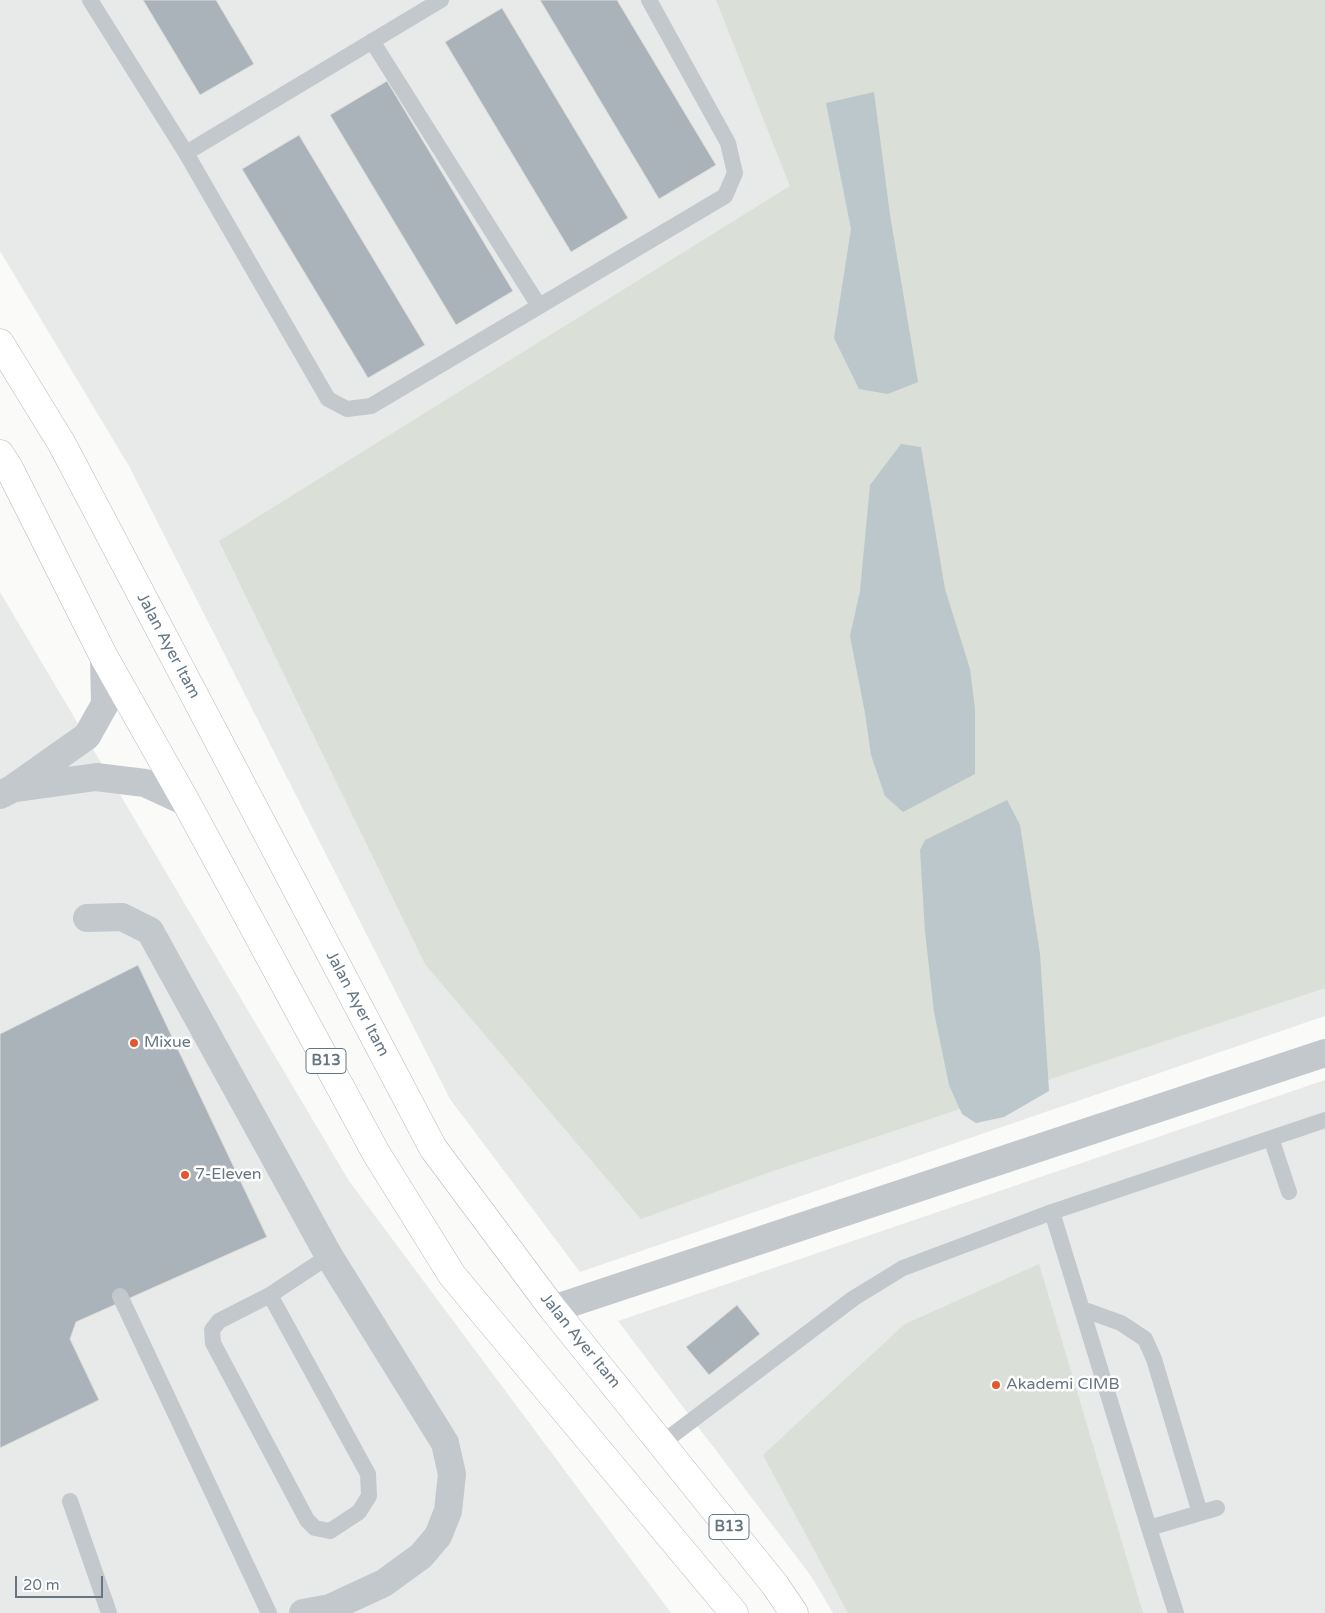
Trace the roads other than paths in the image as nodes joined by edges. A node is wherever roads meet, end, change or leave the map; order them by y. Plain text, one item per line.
1 (90, 0) edge
2 (649, 0) edge
3 (439, 1) edge
4 (372, 41) junction
5 (186, 153) junction
6 (539, 306) junction
7 (0, 343) edge
8 (0, 454) edge
9 (104, 657) junction
10 (6, 792) edge
11 (186, 802) junction
12 (87, 918) dead end
13 (1325, 1053) edge
14 (1325, 1120) edge
15 (1272, 1138) junction
16 (1289, 1192) dead end
17 (1052, 1212) junction
18 (329, 1256) junction
19 (270, 1295) junction
20 (120, 1296) dead end
21 (554, 1309) junction
22 (1082, 1309) junction
23 (662, 1443) junction
24 (70, 1500) dead end
25 (1217, 1508) dead end
26 (1200, 1512) junction
27 (1148, 1528) junction
28 (109, 1613) edge
29 (269, 1613) edge
30 (302, 1613) edge
31 (734, 1613) edge
32 (794, 1613) edge
33 (1176, 1613) edge

1 - 5 lane
2 - 6 lane
3 - 4 lane
4 - 5 lane
4 - 6 lane
5 - 6 lane
7 - 21 main road, Jalan Ayer Itam / B13
8 - 9 main road, B13
9 - 10 street
9 - 11 main road, B13
10 - 11 street
11 - 31 main road, B13
12 - 18 street
13 - 21 street
14 - 15 lane
15 - 16 lane
15 - 17 lane
17 - 22 lane
17 - 23 lane
18 - 19 lane
18 - 30 street
19 - 19 lane
20 - 29 lane
21 - 23 main road, Jalan Ayer Itam / B13
22 - 26 lane
22 - 27 lane
23 - 32 main road, Jalan Ayer Itam / B13
24 - 28 lane
25 - 26 lane
26 - 27 lane
27 - 33 lane

